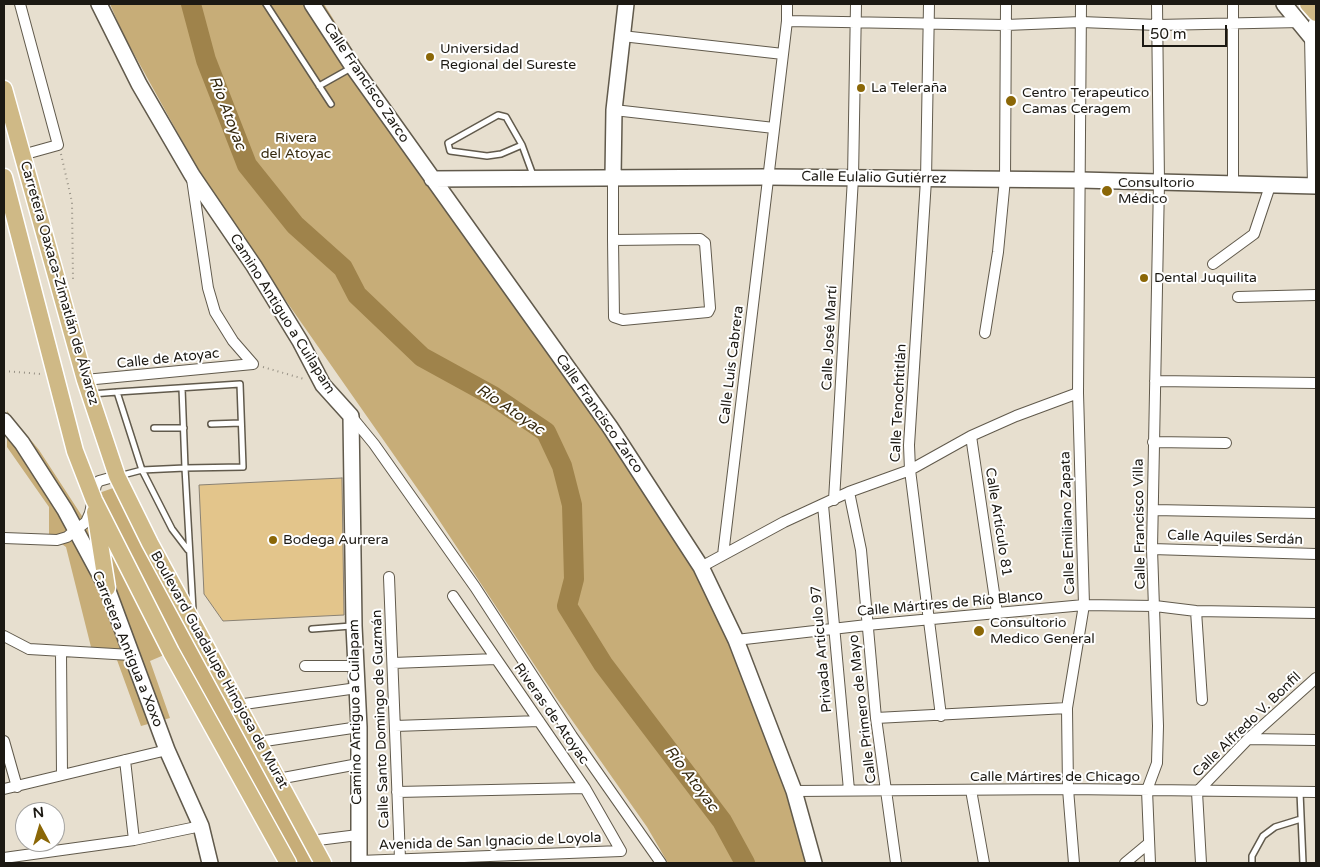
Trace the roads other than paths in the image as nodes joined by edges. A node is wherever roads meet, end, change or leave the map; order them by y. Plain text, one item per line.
1 (20, 4) edge
2 (98, 4) edge
3 (266, 4) edge
4 (312, 4) edge
5 (626, 4) edge
6 (787, 4) edge
7 (856, 4) edge
8 (929, 4) edge
9 (1006, 4) edge
10 (1081, 4) edge
11 (1157, 4) edge
12 (1233, 4) edge
13 (1284, 4) edge
14 (1308, 4) edge
15 (1316, 14) edge
16 (787, 21) junction
17 (1081, 22) junction
18 (1300, 22) junction
19 (856, 23) junction
20 (928, 23) junction
21 (1232, 24) junction
22 (1006, 25) junction
23 (1157, 25) junction
24 (622, 36) junction
25 (1313, 40) edge
26 (783, 54) junction
27 (353, 67) junction
28 (319, 86) junction
29 (4, 89) edge
30 (331, 104) dead end
31 (614, 110) junction
32 (774, 128) junction
33 (522, 145) junction
34 (22, 155) junction
35 (192, 175) junction
36 (612, 176) junction
37 (4, 177) edge
38 (767, 177) junction
39 (534, 178) junction
40 (853, 178) junction
41 (432, 180) junction
42 (926, 180) junction
43 (1005, 180) junction
44 (1080, 180) junction
45 (1159, 183) junction
46 (1233, 185) junction
47 (1270, 186) junction
48 (1315, 191) edge
49 (8, 207) edge
50 (613, 240) junction
51 (1212, 264) dead end
52 (1316, 295) edge
53 (1238, 297) dead end
54 (985, 333) dead end
55 (1154, 380) junction
56 (1316, 383) edge
57 (88, 387) junction
58 (182, 388) junction
59 (117, 392) junction
60 (1078, 393) junction
61 (350, 416) junction
62 (4, 421) edge
63 (241, 423) junction
64 (211, 424) dead end
65 (154, 428) dead end
66 (184, 428) junction
67 (971, 436) junction
68 (1153, 442) junction
69 (1226, 443) dead end
70 (185, 468) junction
71 (142, 470) junction
72 (910, 470) junction
73 (117, 476) junction
74 (849, 492) junction
75 (94, 500) junction
76 (834, 500) junction
77 (823, 505) junction
78 (1153, 510) junction
79 (1316, 513) edge
80 (77, 531) junction
81 (4, 538) edge
82 (1152, 549) junction
83 (189, 551) junction
84 (1316, 554) edge
85 (723, 556) junction
86 (701, 567) junction
87 (390, 577) dead end
88 (106, 588) junction
89 (453, 596) dead end
90 (1084, 605) junction
91 (1155, 606) junction
92 (1196, 611) junction
93 (997, 613) junction
94 (1316, 613) edge
95 (930, 620) junction
96 (194, 625) junction
97 (867, 625) junction
98 (354, 626) junction
99 (834, 628) junction
100 (312, 629) dead end
101 (4, 636) edge
102 (736, 640) junction
103 (61, 652) junction
104 (131, 655) junction
105 (496, 659) junction
106 (393, 663) junction
107 (305, 666) dead end
108 (355, 666) junction
109 (1316, 678) edge
110 (357, 688) junction
111 (1202, 700) dead end
112 (237, 705) junction
113 (1067, 708) junction
114 (940, 716) junction
115 (876, 718) junction
116 (539, 721) junction
117 (395, 726) junction
118 (358, 727) junction
119 (1248, 739) junction
120 (1316, 740) edge
121 (4, 741) edge
122 (258, 742) junction
123 (167, 750) junction
124 (125, 760) junction
125 (358, 764) junction
126 (62, 775) junction
127 (278, 779) junction
128 (17, 786) junction
129 (585, 788) junction
130 (4, 789) edge
131 (1068, 789) junction
132 (850, 790) junction
133 (886, 790) junction
134 (971, 790) junction
135 (1147, 790) junction
136 (397, 792) junction
137 (794, 792) junction
138 (1197, 792) junction
139 (1300, 792) junction
140 (1316, 792) edge
141 (1301, 819) junction
142 (201, 826) junction
143 (358, 835) junction
144 (134, 840) junction
145 (310, 841) junction
146 (1148, 843) junction
147 (621, 851) joint
148 (4, 858) edge
149 (30, 859) edge
150 (400, 859) junction
151 (359, 862) edge
152 (210, 863) edge
153 (288, 863) edge
154 (323, 863) edge
155 (661, 863) edge
156 (814, 863) edge
157 (896, 863) edge
158 (984, 863) edge
159 (1074, 863) edge
160 (1125, 863) edge
161 (1150, 863) edge
162 (1201, 863) edge
163 (1252, 863) edge
164 (1303, 863) edge

1 - 34 street
2 - 35 street, Camino Antiguo a Cuilapam
3 - 28 lane
4 - 27 street, Calle Francisco Zarco
5 - 24 street
6 - 16 street, Calle Luis Cabrera
7 - 19 street, Calle José Martí
8 - 20 street, Calle Tenochtitlán
9 - 22 street
10 - 17 street, Calle Emiliano Zapata
11 - 23 street, Calle Francisco Villa
12 - 21 street
13 - 18 street
14 - 15 main road
15 - 25 street
16 - 19 street
16 - 26 street, Calle Luis Cabrera
17 - 22 street
17 - 23 street
17 - 44 street, Calle Emiliano Zapata
18 - 21 street
18 - 25 street
19 - 20 street
19 - 40 street, Calle José Martí
20 - 22 street
20 - 42 street, Calle Tenochtitlán
21 - 23 street
21 - 46 street
22 - 43 street
23 - 45 street, Calle Francisco Villa
24 - 26 street
24 - 31 street
25 - 48 street
26 - 32 street, Calle Luis Cabrera
27 - 28 lane
27 - 41 street, Calle Francisco Zarco
28 - 30 lane
29 - 34 main road, Carretera Oaxaca-Zimatlán de Álvarez
31 - 32 street
31 - 36 street
32 - 38 street, Calle Luis Cabrera
33 - 33 lane
33 - 39 lane
34 - 57 main road, Carretera Oaxaca-Zimatlán de Álvarez
35 - 57 street, Calle de Atoyac
35 - 61 street, Camino Antiguo a Cuilapam
36 - 38 street, Calle Eulalio Gutiérrez
36 - 39 street, Calle Eulalio Gutiérrez
36 - 50 street
37 - 49 main road, Carretera Oaxaca-Zimatlán de Álvarez
38 - 40 street, Calle Eulalio Gutiérrez
38 - 85 street, Calle Luis Cabrera
39 - 41 street, Calle Eulalio Gutiérrez
40 - 42 street, Calle Eulalio Gutiérrez
40 - 76 street, Calle José Martí
41 - 86 street, Calle Francisco Zarco
42 - 43 street, Calle Eulalio Gutiérrez
42 - 72 street, Calle Tenochtitlán
43 - 44 street, Calle Eulalio Gutiérrez
43 - 54 street
44 - 45 street, Calle Eulalio Gutiérrez
44 - 60 street, Calle Emiliano Zapata
45 - 46 street, Calle Eulalio Gutiérrez
45 - 55 street, Calle Francisco Villa
46 - 47 street, Calle Eulalio Gutiérrez
47 - 48 street, Calle Eulalio Gutiérrez
47 - 51 street
49 - 75 main road, Carretera Oaxaca-Zimatlán de Álvarez
50 - 50 street
52 - 53 street
55 - 56 street
55 - 68 street, Calle Francisco Villa
57 - 59 lane
57 - 73 main road, Carretera Oaxaca-Zimatlán de Álvarez
58 - 59 lane
58 - 63 lane
58 - 66 lane
59 - 71 lane
60 - 67 street
60 - 90 street, Calle Emiliano Zapata
61 - 98 street, Camino Antiguo a Cuilapam
61 - 155 street
62 - 80 street, Carretera Antigua a Xoxo
63 - 64 lane
63 - 70 lane
65 - 66 lane
66 - 70 lane
67 - 72 street
67 - 93 street, Calle Artículo 81
68 - 69 street
68 - 78 street, Calle Francisco Villa
70 - 71 lane
70 - 83 lane
71 - 73 lane
71 - 83 lane
72 - 74 street
72 - 95 street, Calle Tenochtitlán
73 - 75 street
73 - 96 main road, Boulevard Guadalupe Hinojosa de Murat
74 - 76 street
74 - 97 street, Calle Primero de Mayo
75 - 80 street
75 - 88 main road
75 - 153 main road, Carretera Oaxaca-Zimatlán de Álvarez
76 - 77 street
77 - 85 street
77 - 99 street, Privada Artículo 97
78 - 79 street
78 - 82 street, Calle Francisco Villa
80 - 81 street
80 - 88 street, Carretera Antigua a Xoxo
82 - 84 street, Calle Aquiles Serdán
82 - 91 street, Calle Francisco Villa
83 - 96 lane
85 - 86 street
86 - 102 street, Calle Francisco Zarco
87 - 106 street, Calle Santo Domingo de Guzmán
88 - 104 street, Carretera Antigua a Xoxo
89 - 105 street, Riveras de Atoyac
90 - 91 street, Calle Mártires de Río Blanco
90 - 93 street, Calle Mártires de Río Blanco
90 - 113 street, Calle Emiliano Zapata
91 - 92 street, Calle Mártires de Río Blanco
91 - 135 street, Calle Francisco Villa
92 - 94 street, Calle Mártires de Río Blanco
92 - 111 street
93 - 95 street, Calle Mártires de Río Blanco
95 - 97 street, Calle Mártires de Río Blanco
95 - 114 street, Calle Tenochtitlán
96 - 112 main road, Boulevard Guadalupe Hinojosa de Murat
97 - 99 street, Calle Mártires de Río Blanco
97 - 115 street, Calle Primero de Mayo
98 - 100 lane
98 - 108 street, Camino Antiguo a Cuilapam
99 - 102 street, Calle Mártires de Río Blanco
99 - 132 street, Privada Artículo 97
101 - 103 street
102 - 137 street, Calle Francisco Zarco
103 - 104 street
103 - 126 street
104 - 123 street, Carretera Antigua a Xoxo
105 - 106 street
105 - 116 street, Riveras de Atoyac
106 - 117 street, Calle Santo Domingo de Guzmán
107 - 108 street
108 - 110 street, Camino Antiguo a Cuilapam
109 - 119 street, Calle Alfredo V. Bonfil
110 - 112 street
110 - 118 street, Camino Antiguo a Cuilapam
112 - 122 main road, Boulevard Guadalupe Hinojosa de Murat
113 - 114 street
113 - 131 street, Calle Emiliano Zapata
114 - 115 street
115 - 133 street, Calle Primero de Mayo
116 - 117 street
116 - 129 street, Riveras de Atoyac
117 - 136 street, Calle Santo Domingo de Guzmán
118 - 122 street
118 - 125 street, Camino Antiguo a Cuilapam
119 - 120 street
119 - 138 street, Calle Alfredo V. Bonfil
121 - 128 street
122 - 127 main road, Boulevard Guadalupe Hinojosa de Murat
123 - 124 street
123 - 142 street, Carretera Antigua a Xoxo
124 - 126 street
124 - 144 street
125 - 127 street
125 - 143 street, Camino Antiguo a Cuilapam
126 - 128 street
127 - 145 main road, Boulevard Guadalupe Hinojosa de Murat
128 - 130 street
129 - 136 street
129 - 147 street, Riveras de Atoyac
131 - 134 street, Calle Mártires de Chicago
131 - 135 street, Calle Mártires de Chicago
131 - 159 street, Calle Emiliano Zapata
132 - 133 street, Calle Mártires de Chicago
132 - 137 street, Calle Mártires de Chicago
133 - 134 street, Calle Mártires de Chicago
133 - 157 street, Calle Primero de Mayo
134 - 158 street
135 - 138 street, Calle Mártires de Chicago
135 - 146 street, Calle Francisco Villa
136 - 150 street, Calle Santo Domingo de Guzmán
137 - 156 street, Calle Francisco Zarco
138 - 139 street, Calle Mártires de Chicago
138 - 162 street
139 - 140 street, Calle Mártires de Chicago
139 - 141 lane
141 - 163 lane
141 - 164 lane
142 - 144 street
142 - 152 street, Carretera Antigua a Xoxo
143 - 145 street
143 - 151 street, Camino Antiguo a Cuilapam
144 - 149 street
145 - 154 main road, Boulevard Guadalupe Hinojosa de Murat
146 - 160 street
146 - 161 street, Calle Francisco Villa
147 - 150 street, Avenida de San Ignacio de Loyola
148 - 149 street
150 - 151 street, Avenida de San Ignacio de Loyola

